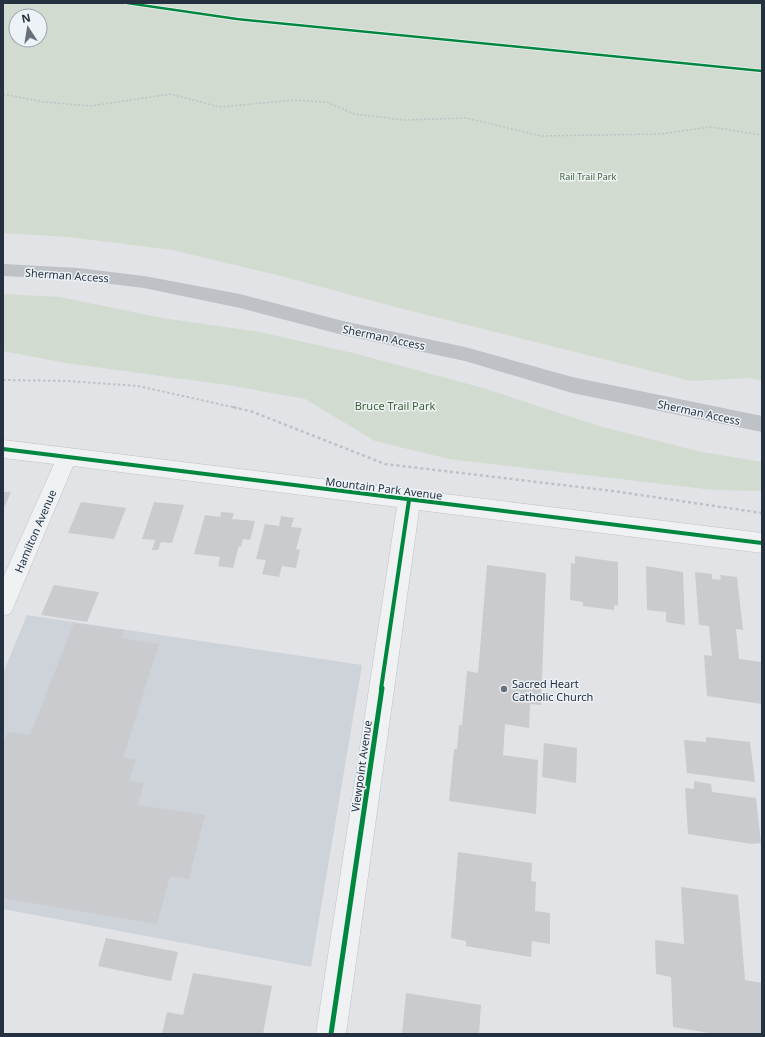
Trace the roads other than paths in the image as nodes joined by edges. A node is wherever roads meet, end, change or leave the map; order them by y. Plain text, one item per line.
1 (3, 270) edge
2 (762, 424) edge
3 (3, 448) edge
4 (67, 457) junction
5 (409, 500) junction
6 (762, 543) edge
7 (3, 605) edge
8 (331, 1034) edge

1 - 2 main road, Sherman Access
3 - 4 street, Mountain Park Avenue
4 - 5 street, Mountain Park Avenue
4 - 7 street, Hamilton Avenue
5 - 6 street, Mountain Park Avenue
5 - 8 street, Viewpoint Avenue

